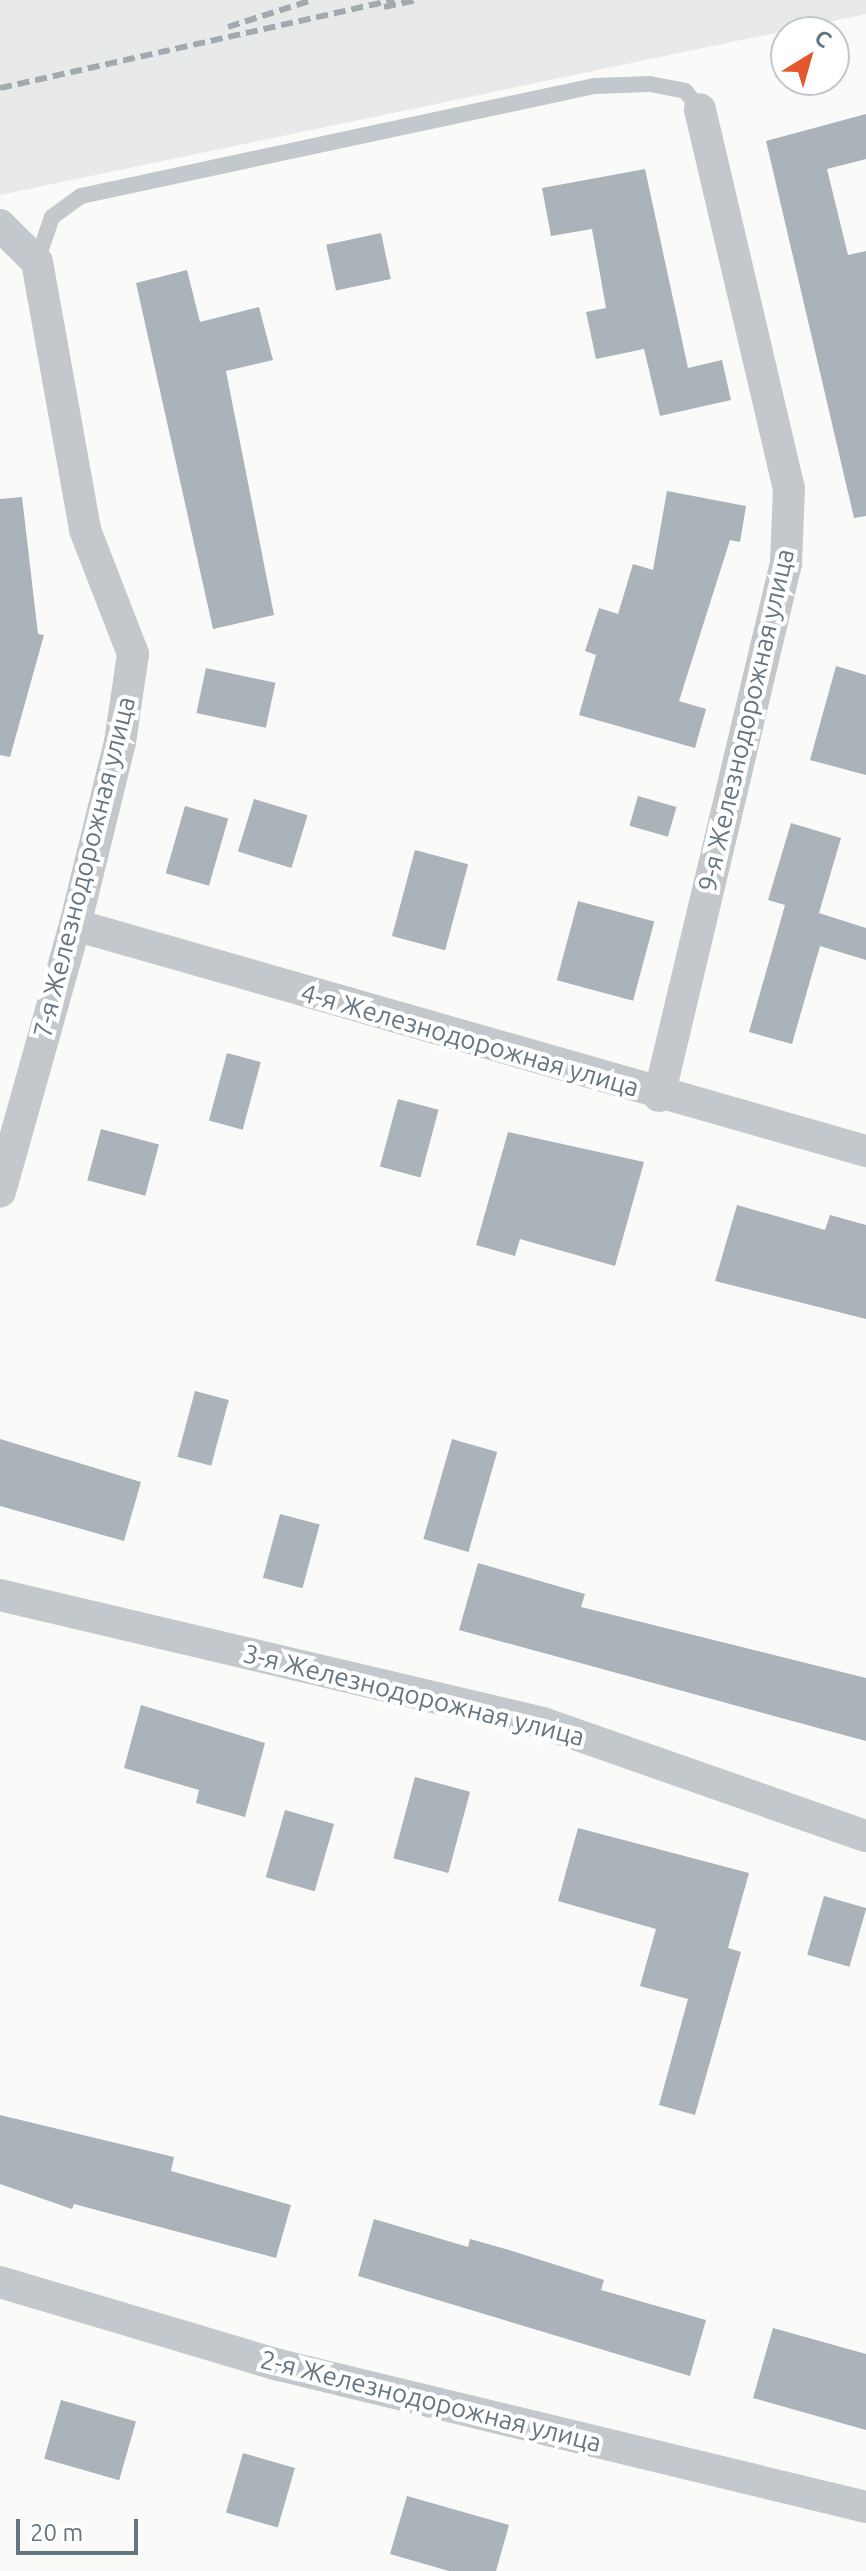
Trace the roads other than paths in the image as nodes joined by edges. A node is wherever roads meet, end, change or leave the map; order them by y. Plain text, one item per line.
1 (700, 109) joint
2 (0, 225) edge
3 (37, 262) junction
4 (75, 925) junction
5 (659, 1096) junction
6 (866, 1151) edge
7 (0, 1192) edge
8 (0, 1595) edge
9 (866, 1836) edge
10 (0, 2282) edge
11 (866, 2507) edge

1 - 3 lane
1 - 5 street, 9-я Железнодорожная улица
2 - 3 street
3 - 4 street, 7-я Железнодорожная улица
4 - 5 street, 4-я Железнодорожная улица
4 - 7 street, 7-я Железнодорожная улица
5 - 6 street, 4-я Железнодорожная улица
8 - 9 street, 3-я Железнодорожная улица
10 - 11 street, 2-я Железнодорожная улица

